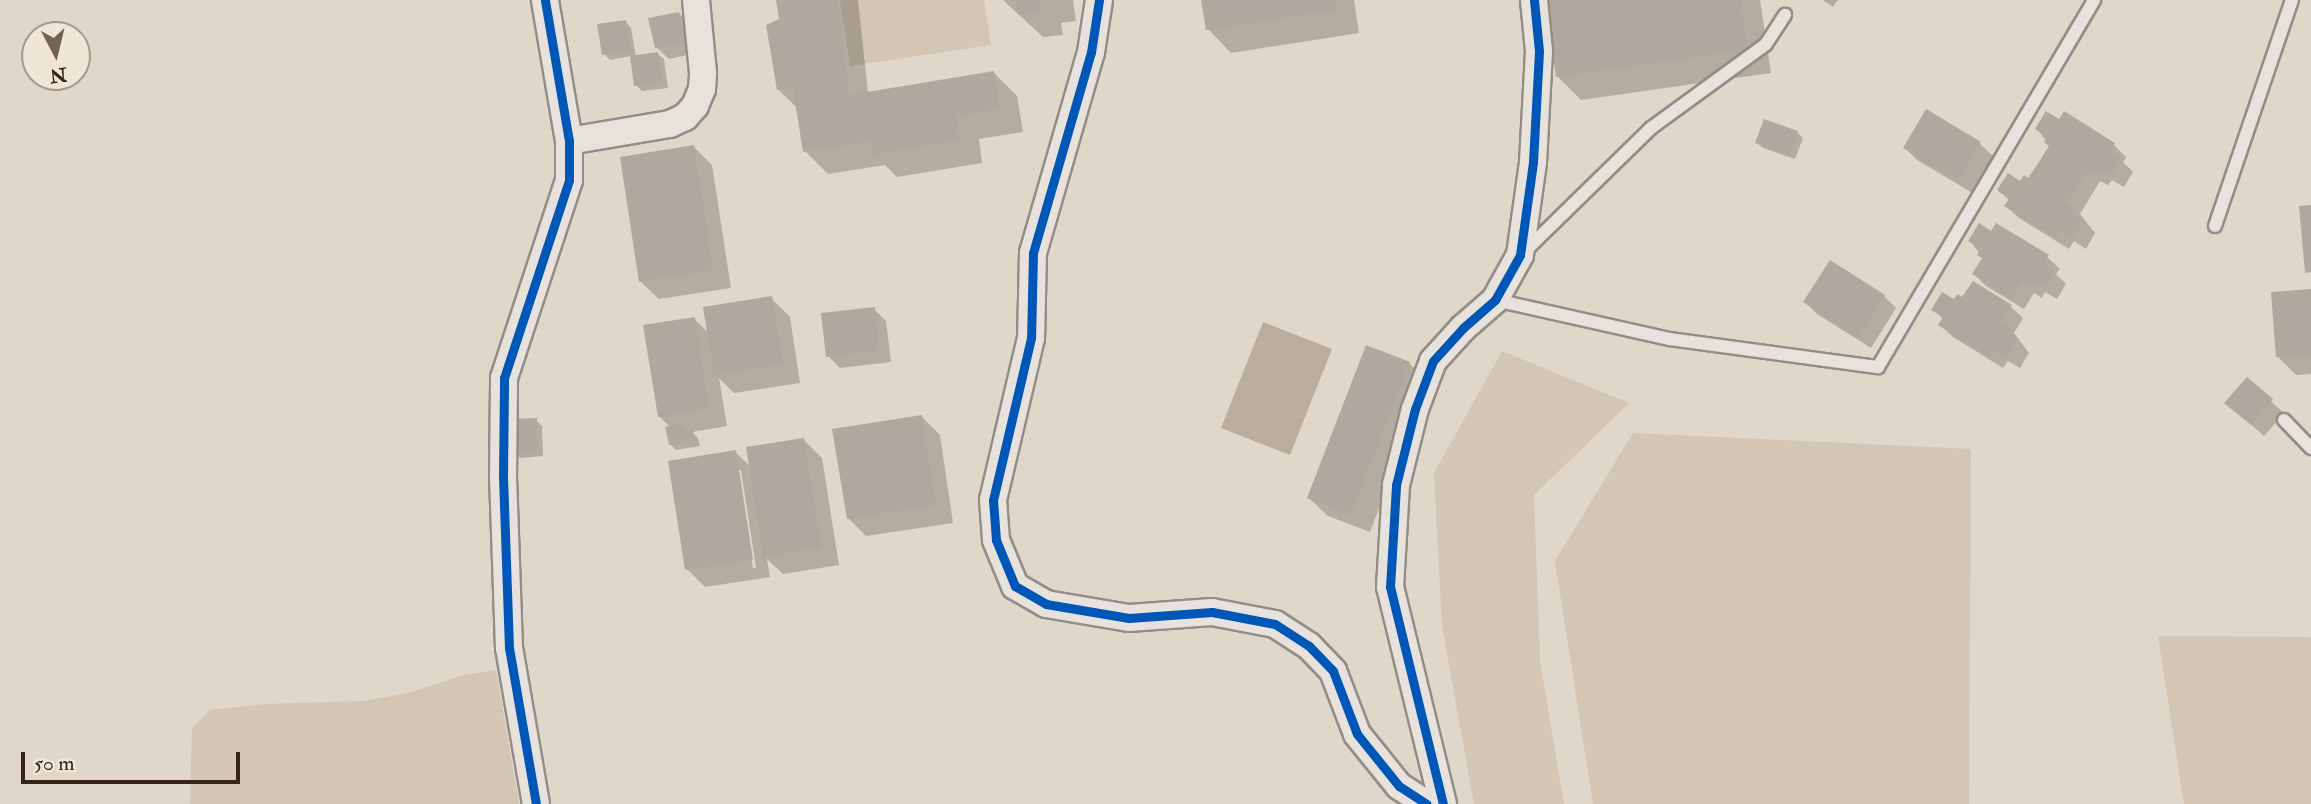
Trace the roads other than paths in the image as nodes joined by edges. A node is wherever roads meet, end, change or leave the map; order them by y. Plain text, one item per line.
1 (545, 0) edge
2 (696, 0) edge
3 (1099, 0) edge
4 (1534, 0) edge
5 (2094, 0) edge
6 (2292, 0) edge
7 (1785, 15) dead end
8 (569, 141) junction
9 (2215, 226) dead end
10 (1520, 255) junction
11 (1495, 300) junction
12 (2284, 420) dead end
13 (2311, 448) edge
14 (536, 804) edge
15 (1427, 804) edge
16 (1443, 804) edge

1 - 8 street
2 - 8 street
3 - 15 street
4 - 10 street
5 - 11 lane
6 - 9 lane
7 - 10 lane
8 - 14 street
10 - 11 street
11 - 16 street
12 - 13 lane

